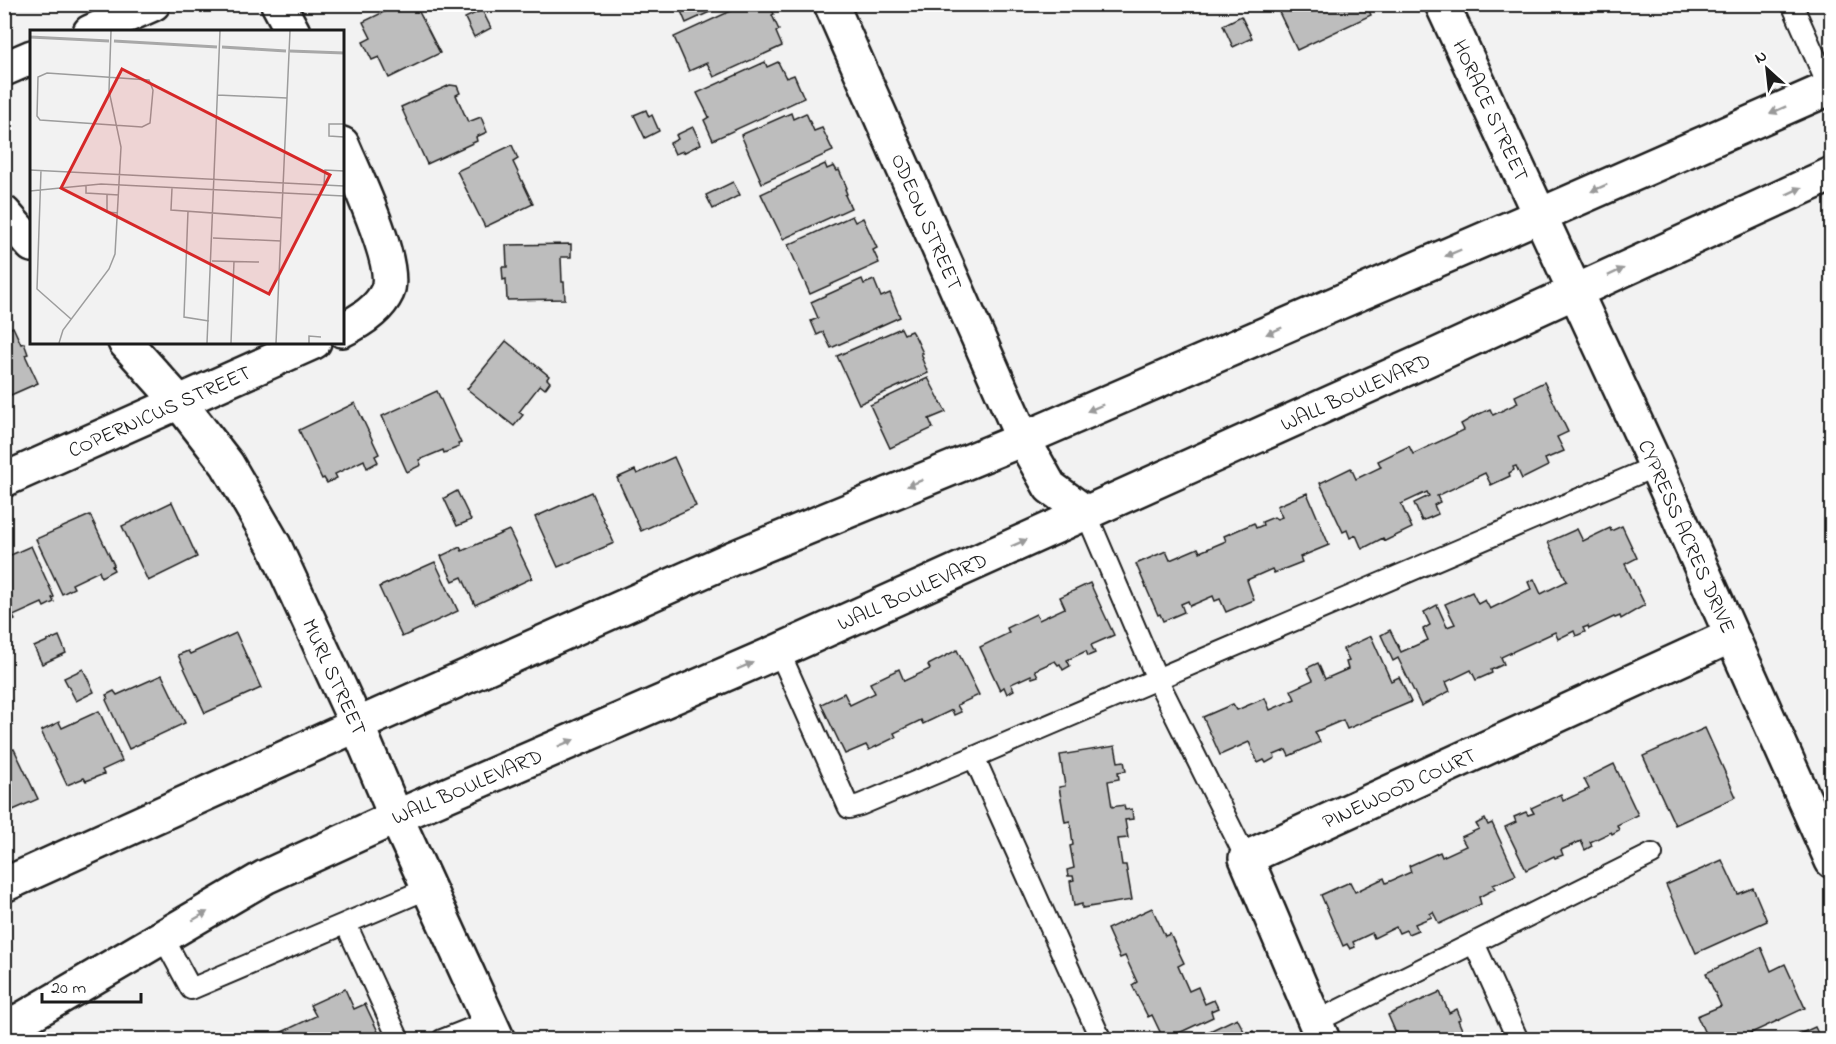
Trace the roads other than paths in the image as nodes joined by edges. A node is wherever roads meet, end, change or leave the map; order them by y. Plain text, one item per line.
1 (153, 4) edge
2 (278, 4) edge
3 (831, 4) edge
4 (1442, 4) edge
5 (1792, 4) edge
6 (94, 30) edge
7 (292, 30) edge
8 (30, 58) edge
9 (4, 69) edge
10 (1830, 87) edge
11 (344, 149) edge
12 (1832, 174) edge
13 (4, 213) edge
14 (1539, 215) junction
15 (30, 243) edge
16 (1574, 291) junction
17 (344, 329) edge
18 (127, 344) edge
19 (310, 344) edge
20 (179, 402) junction
21 (1023, 439) junction
22 (1656, 466) junction
23 (4, 480) edge
24 (1086, 513) junction
25 (1731, 636) junction
26 (779, 651) junction
27 (1157, 679) junction
28 (357, 725) junction
29 (974, 757) junction
30 (396, 817) junction
31 (1652, 854) dead end
32 (1246, 858) junction
33 (1832, 861) edge
34 (4, 885) edge
35 (429, 888) junction
36 (346, 924) junction
37 (163, 937) junction
38 (1474, 943) junction
39 (4, 1030) edge
40 (494, 1030) edge
41 (1319, 1031) edge
42 (399, 1040) edge
43 (442, 1040) edge
44 (1101, 1040) edge
45 (1518, 1040) edge

1 - 6 street
2 - 7 street
3 - 21 street, ODEON STREET
4 - 14 street, HORACE STREET
5 - 10 lane
8 - 9 street
10 -> 14 street
11 - 17 street
16 -> 12 street, WALL BOULEVARD
13 - 15 street
14 - 16 street, CYPRESS ACRES DRIVE
14 -> 21 street
16 - 22 street, CYPRESS ACRES DRIVE
16 - 24 street, WALL BOULEVARD
18 - 20 street, MURL STREET
19 - 20 street, COPERNICUS STREET
20 - 23 street, COPERNICUS STREET
20 - 28 street, MURL STREET
21 - 24 street, ODEON STREET
21 -> 28 street
22 - 25 street, CYPRESS ACRES DRIVE
22 - 27 lane
26 -> 24 street, WALL BOULEVARD
24 - 27 lane
25 - 32 street, PINEWOOD COURT
25 - 33 street, CYPRESS ACRES DRIVE
26 - 29 lane
30 -> 26 street, WALL BOULEVARD
27 - 29 lane
27 - 32 lane
28 - 30 street, MURL STREET
28 - 34 street
29 - 44 lane
30 - 35 street, MURL STREET
37 -> 30 street, WALL BOULEVARD
31 - 38 lane
32 - 41 street
35 - 36 lane
35 - 40 street, MURL STREET
36 - 37 lane
36 - 42 lane
37 - 39 street, WALL BOULEVARD
38 - 41 lane
38 - 45 lane
40 - 43 lane

